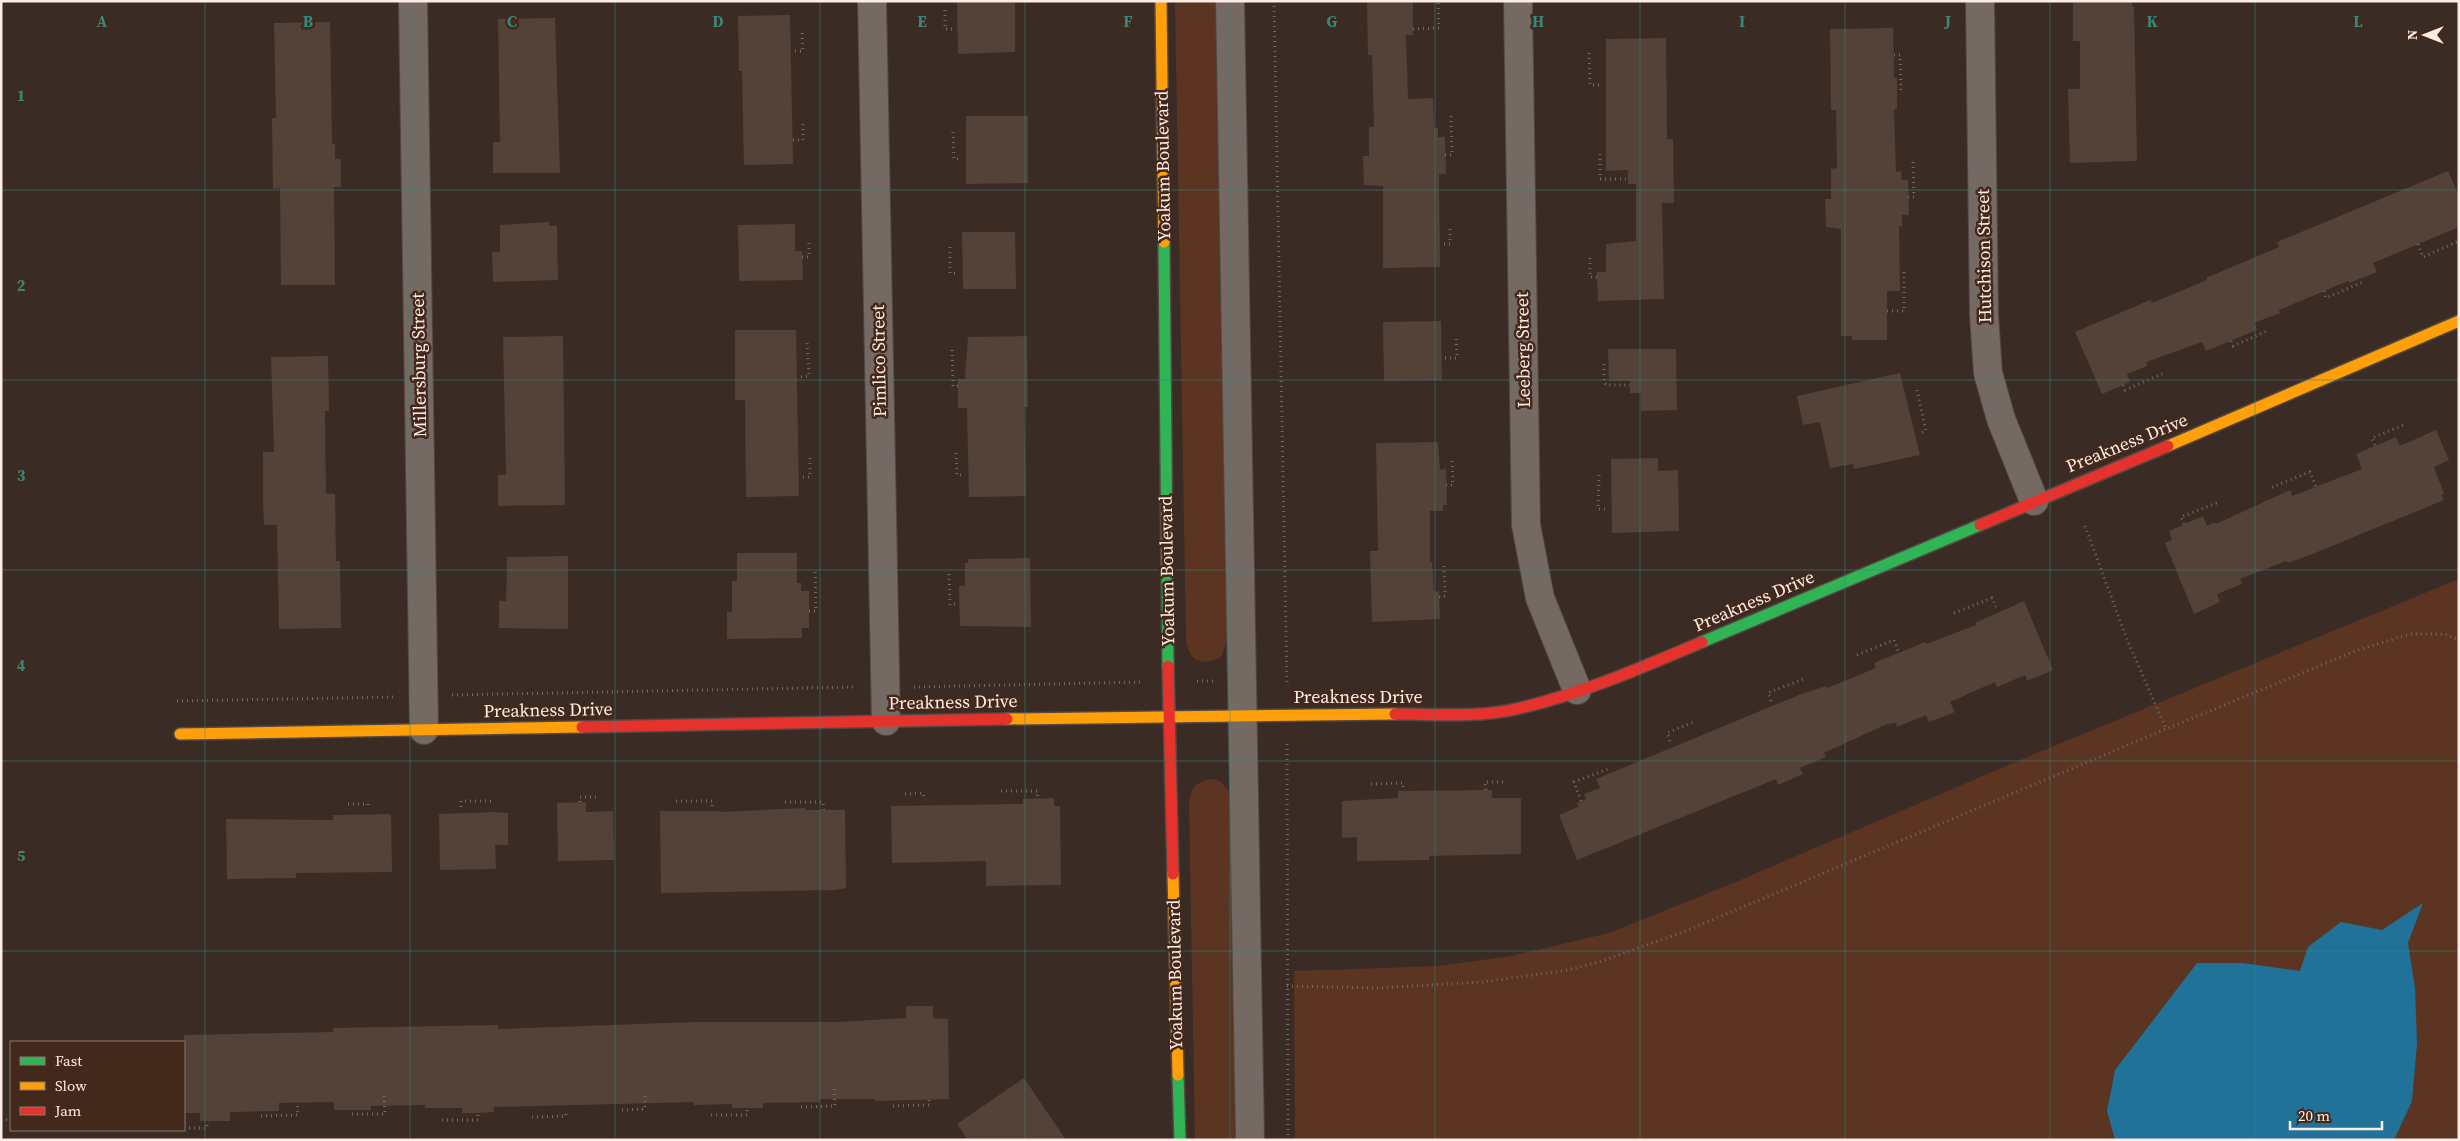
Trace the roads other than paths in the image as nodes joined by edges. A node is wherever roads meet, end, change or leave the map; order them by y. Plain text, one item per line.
1 (413, 1) edge
2 (872, 1) edge
3 (1160, 1) edge
4 (1230, 1) edge
5 (1518, 1) edge
6 (1980, 1) edge
7 (2459, 321) edge
8 (2034, 502) junction
9 (1576, 690) junction
10 (1243, 715) junction
11 (1169, 717) junction
12 (886, 721) junction
13 (424, 730) junction
14 (180, 734) dead end
15 (1180, 1140) edge
16 (1250, 1140) edge

1 - 13 street, Millersburg Street
2 - 12 street, Pimlico Street
3 - 11 street, Yoakum Boulevard
4 - 10 street
5 - 9 street, Leeberg Street
6 - 8 street, Hutchison Street
7 - 8 street, Preakness Drive
8 - 9 street, Preakness Drive
9 - 10 street, Preakness Drive
10 - 11 street, Preakness Drive
10 - 16 street
11 - 12 street, Preakness Drive
11 - 15 street, Yoakum Boulevard
12 - 13 street, Preakness Drive
13 - 14 street, Preakness Drive

